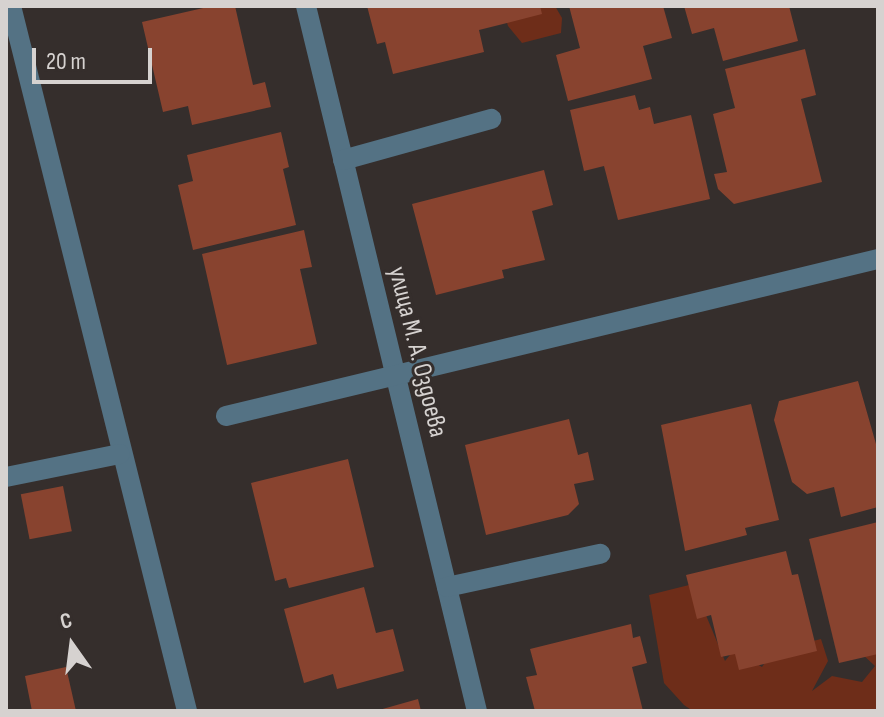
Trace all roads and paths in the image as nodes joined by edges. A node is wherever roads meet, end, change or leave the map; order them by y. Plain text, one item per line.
1 (11, 6) edge
2 (306, 6) edge
3 (491, 119) dead end
4 (343, 160) junction
5 (878, 259) edge
6 (396, 375) junction
7 (226, 416) dead end
8 (120, 454) junction
9 (6, 477) edge
10 (600, 554) dead end
11 (447, 587) junction
12 (187, 711) edge
13 (477, 711) edge

1 - 8 street
2 - 4 street, улица М. А. Оздоева
3 - 4 street
4 - 6 street, улица М. А. Оздоева
5 - 6 street
6 - 7 street
6 - 11 street, улица М. А. Оздоева
8 - 9 street
8 - 12 street
10 - 11 street
11 - 13 street, улица М. А. Оздоева

